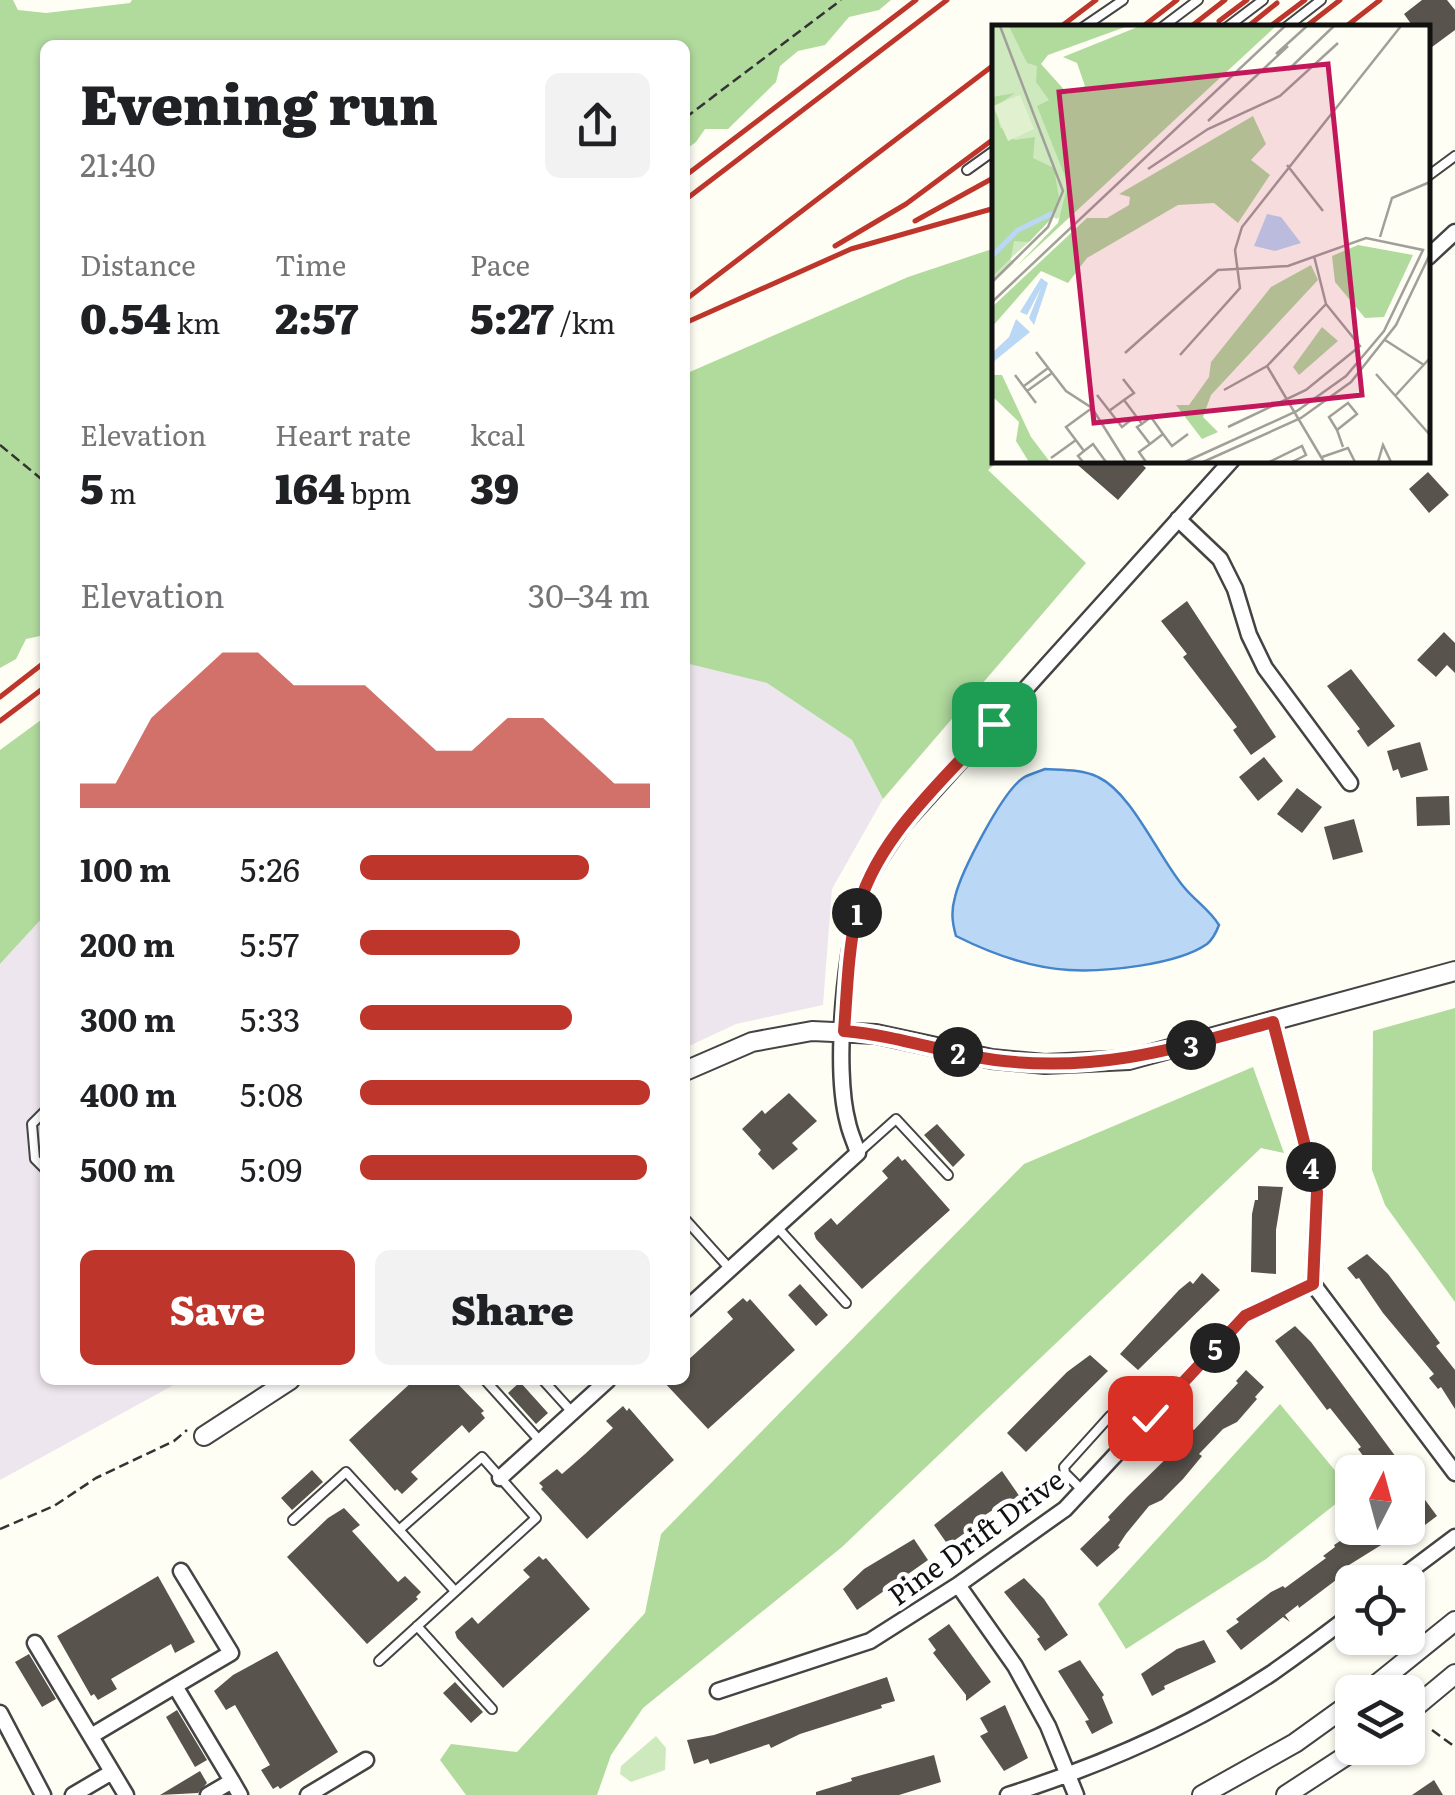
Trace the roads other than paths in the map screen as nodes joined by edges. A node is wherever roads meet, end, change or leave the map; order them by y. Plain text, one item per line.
1 (1123, 0) edge
2 (1198, 0) edge
3 (1263, 0) edge
4 (1321, 0) edge
5 (1086, 25) edge
6 (1166, 25) edge
7 (1230, 25) edge
8 (1289, 25) edge
9 (992, 152) edge
10 (1455, 156) edge
11 (967, 170) dead end
12 (1430, 175) edge
13 (1455, 232) edge
14 (1430, 255) edge
15 (1230, 462) edge
16 (1178, 519) junction
17 (1350, 783) dead end
18 (1455, 971) edge
19 (1273, 1022) junction
20 (844, 1031) junction
21 (690, 1069) edge
22 (40, 1116) edge
23 (858, 1152) junction
24 (40, 1164) edge
25 (948, 1175) dead end
26 (690, 1225) edge
27 (776, 1227) junction
28 (730, 1269) junction
29 (1313, 1284) junction
30 (690, 1300) edge
31 (846, 1303) dead end
32 (281, 1385) edge
33 (490, 1385) edge
34 (548, 1385) edge
35 (602, 1385) edge
36 (572, 1412) junction
37 (1150, 1418) junction
38 (198, 1431) road end
39 (540, 1442) junction
40 (1455, 1473) edge
41 (500, 1478) junction
42 (1082, 1490) junction
43 (293, 1520) dead end
44 (400, 1530) junction
45 (1455, 1537) edge
46 (1418, 1565) edge
47 (181, 1571) dead end
48 (958, 1585) junction
49 (456, 1591) junction
50 (1455, 1621) edge
51 (416, 1626) junction
52 (1335, 1626) edge
53 (35, 1643) dead end
54 (378, 1661) dead end
55 (1455, 1674) edge
56 (1388, 1675) edge
57 (175, 1686) junction
58 (718, 1691) dead end
59 (1425, 1699) edge
60 (492, 1709) dead end
61 (0, 1714) edge
62 (1335, 1714) edge
63 (90, 1736) junction
64 (366, 1760) dead end
65 (1335, 1763) edge
66 (112, 1772) junction
67 (1067, 1776) junction
68 (232, 1781) junction
69 (43, 1795) edge
70 (73, 1795) edge
71 (126, 1795) edge
72 (208, 1795) edge
73 (240, 1795) edge
74 (307, 1795) edge
75 (1008, 1795) edge
76 (1076, 1795) edge
77 (1202, 1795) edge
78 (1286, 1795) edge

1 - 5 lane
2 - 6 lane
3 - 7 lane
4 - 8 lane
9 - 11 lane
10 - 12 lane
13 - 14 street
15 - 16 street
16 - 17 street
16 - 20 street
18 - 19 street
19 - 20 street
19 - 29 street
20 - 21 street
20 - 23 street
22 - 24 lane
23 - 25 lane
23 - 27 street
26 - 28 lane
27 - 28 street
27 - 31 lane
28 - 30 street
29 - 37 street, Pine Drift Drive
29 - 40 street
32 - 38 street
33 - 39 lane
34 - 36 lane
35 - 36 street
36 - 39 street
37 - 42 street, Pine Drift Drive
37 - 42 lane
39 - 41 street
41 - 44 lane
41 - 49 lane
42 - 48 street, Pine Drift Drive
43 - 44 lane
44 - 49 lane
45 - 46 street
47 - 57 street
48 - 58 street, Pine Drift Drive
48 - 67 street
49 - 51 lane
50 - 56 street
51 - 54 lane
51 - 60 lane
52 - 67 street
53 - 63 street
55 - 59 street
57 - 63 street
57 - 68 street
61 - 69 street
62 - 77 street
63 - 66 street
64 - 74 street
65 - 78 street
66 - 70 street
66 - 71 street
67 - 75 street
67 - 76 street
68 - 72 street
68 - 73 street

